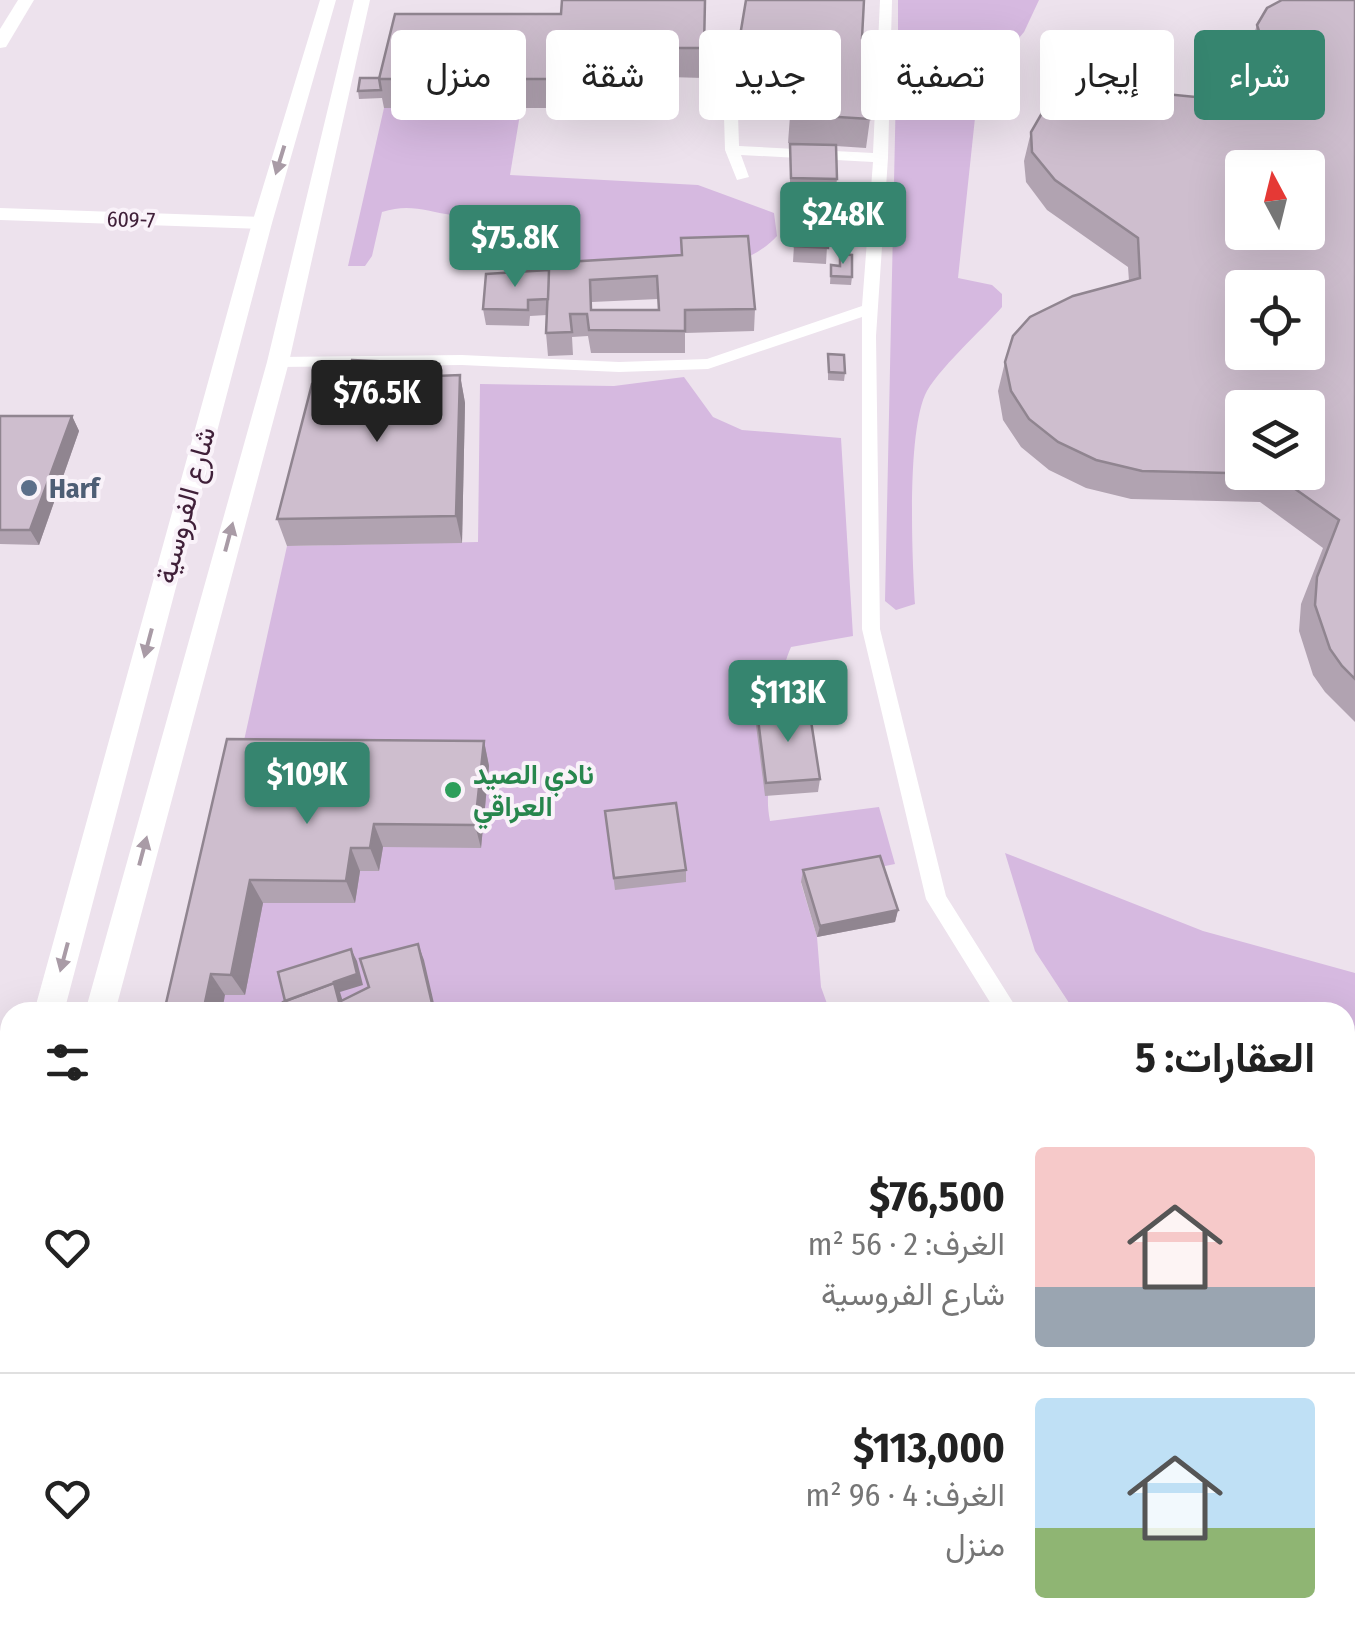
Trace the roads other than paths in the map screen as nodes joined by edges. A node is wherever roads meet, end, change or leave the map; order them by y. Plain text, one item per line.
1 (26, 0) edge
2 (328, 0) edge
3 (362, 0) edge
4 (886, 0) edge
5 (0, 44) edge
6 (731, 120) edge
7 (732, 150) junction
8 (881, 158) junction
9 (742, 177) dead end
10 (0, 214) edge
11 (262, 223) junction
12 (871, 308) junction
13 (278, 362) junction
14 (52, 1002) edge
15 (103, 1002) edge
16 (1002, 1002) edge

1 - 5 street
2 -> 11 street, شارع الفروسية
3 - 13 street, شارع الفروسية
4 - 8 lane
6 - 7 lane
7 - 8 lane
7 - 9 lane
8 - 12 lane
10 - 11 street, 609-7
11 -> 14 street, شارع الفروسية
12 - 13 lane
12 - 16 lane
15 -> 13 street, شارع الفروسية

